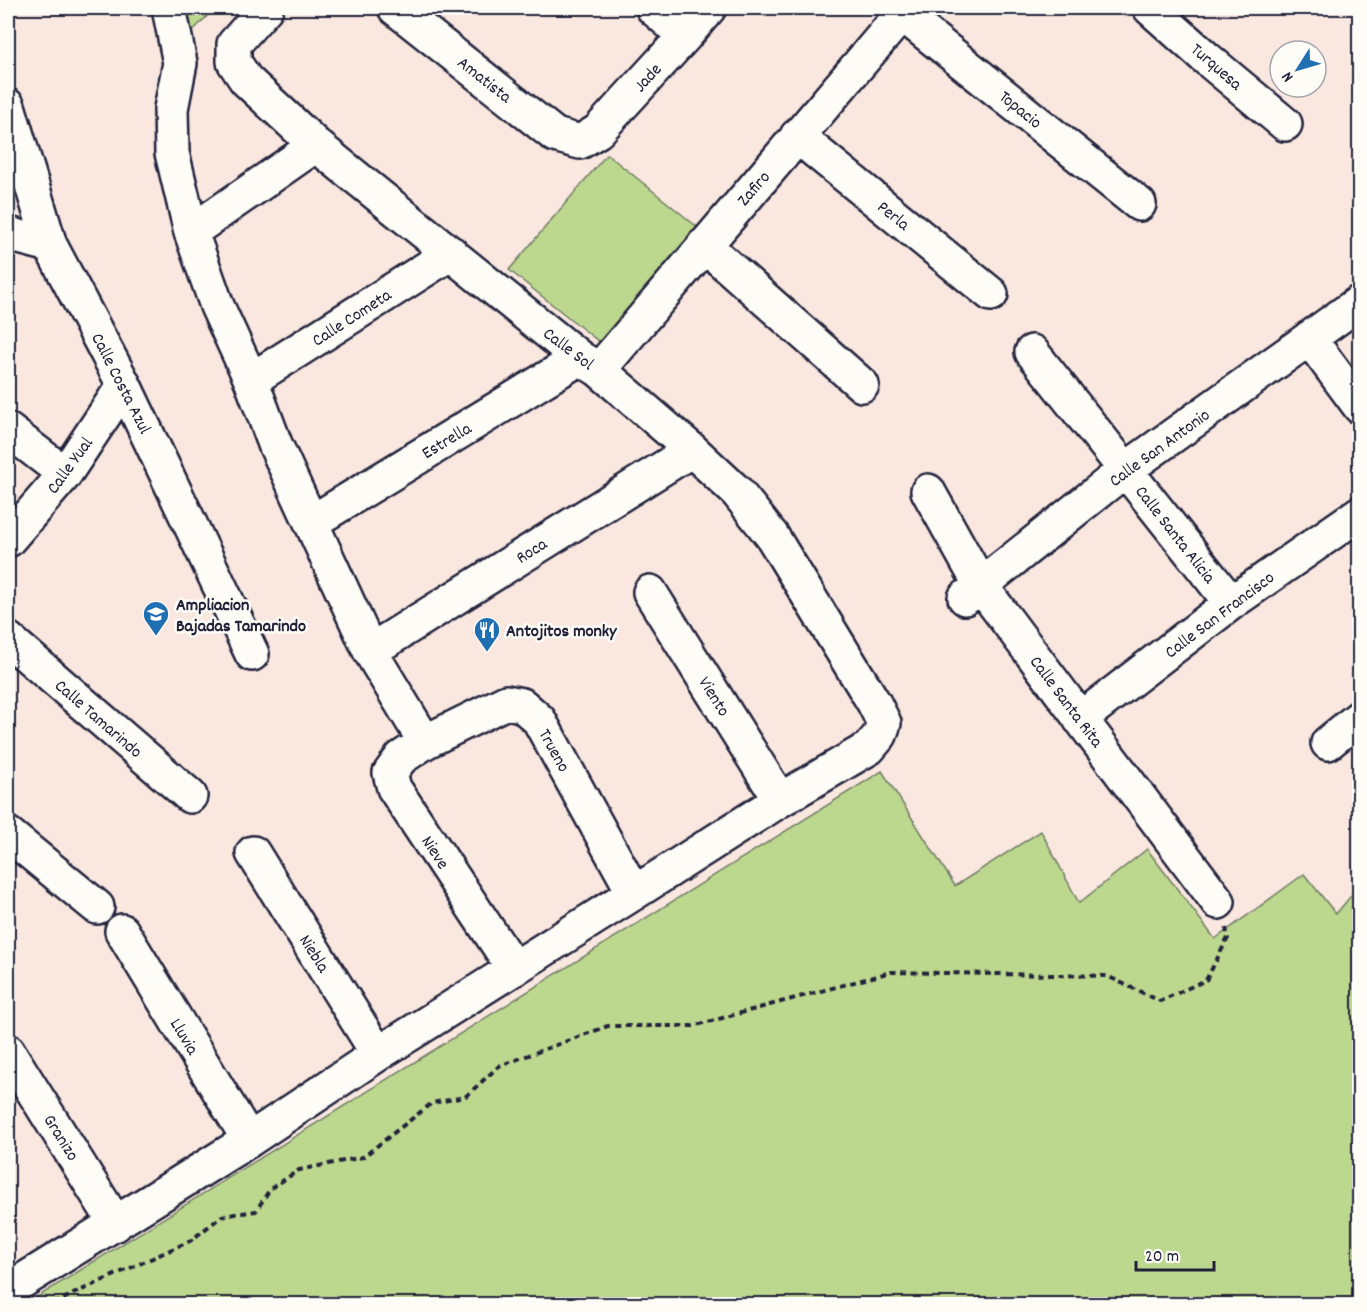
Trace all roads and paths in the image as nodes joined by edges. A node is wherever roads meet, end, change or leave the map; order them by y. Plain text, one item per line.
1 (169, 8) edge
2 (266, 8) edge
3 (395, 8) edge
4 (653, 8) edge
5 (709, 8) edge
6 (1150, 8) edge
7 (905, 11) edge
8 (685, 36) junction
9 (8, 106) edge
10 (1285, 124) dead end
11 (797, 136) junction
12 (580, 142) joint
13 (316, 145) junction
14 (1139, 204) dead end
15 (190, 232) junction
16 (8, 234) edge
17 (50, 245) junction
18 (704, 245) junction
19 (451, 253) junction
20 (991, 294) dead end
21 (1359, 302) edge
22 (1309, 338) junction
23 (1032, 352) dead end
24 (589, 364) junction
25 (251, 380) junction
26 (124, 385) junction
27 (862, 385) dead end
28 (1359, 407) edge
29 (8, 429) edge
30 (692, 450) junction
31 (1125, 471) junction
32 (65, 474) junction
33 (928, 491) dead end
34 (1359, 513) edge
35 (312, 522) junction
36 (8, 540) edge
37 (650, 592) dead end
38 (972, 593) junction
39 (1231, 603) junction
40 (8, 639) edge
41 (370, 651) junction
42 (252, 654) dead end
43 (1359, 717) edge
44 (1080, 719) junction
45 (425, 742) junction
46 (1328, 743) dead end
47 (190, 796) dead end
48 (780, 800) junction
49 (8, 834) edge
50 (253, 853) dead end
51 (634, 893) junction
52 (1218, 902) joint
53 (97, 907) dead end
54 (122, 931) dead end
55 (514, 969) junction
56 (8, 1051) edge
57 (378, 1054) junction
58 (249, 1140) junction
59 (116, 1224) junction
60 (8, 1290) edge
61 (54, 1305) edge

1 - 15 street
2 - 13 street, Calle Sol
3 - 12 street, Amatista
4 - 8 street
5 - 8 street, Jade
6 - 10 street, Turquesa
7 - 11 street, Zafiro
7 - 14 street, Topacio
8 - 12 street, Jade
9 - 17 street, Calle Costa Azul
11 - 18 street, Zafiro
11 - 20 street, Perla
13 - 15 street
13 - 19 street, Calle Sol
15 - 25 street
16 - 17 street
17 - 26 street, Calle Costa Azul
18 - 24 street, Zafiro
18 - 27 street
19 - 24 street, Calle Sol
19 - 25 street, Calle Cometa
21 - 22 street, Calle San Antonio
22 - 28 street
22 - 31 street, Calle San Antonio
23 - 31 street, Calle Santa Alicia
24 - 30 street, Calle Sol
24 - 35 street, Estrella
25 - 35 street
26 - 32 street, Calle Yual
26 - 42 street, Calle Costa Azul
29 - 32 street
30 - 41 street, Roca
30 - 48 street, Calle Sol
31 - 38 street, Calle San Antonio
31 - 39 street, Calle Santa Alicia
32 - 36 street, Calle Yual
33 - 38 street, Calle Santa Rita
34 - 39 street, Calle San Francisco
35 - 41 street
37 - 48 street, Viento
38 - 44 street, Calle Santa Rita
39 - 44 street, Calle San Francisco
40 - 47 street, Calle Tamarindo
41 - 45 street
43 - 46 street
44 - 52 street, Calle Santa Rita
45 - 51 street, Trueno
45 - 55 street, Nieve
48 - 51 street
49 - 53 street
50 - 57 street, Niebla
51 - 55 street
52 - 61 path
54 - 58 street, Lluvia
55 - 57 street
56 - 59 street, Granizo
57 - 58 street
58 - 59 street
59 - 60 street

